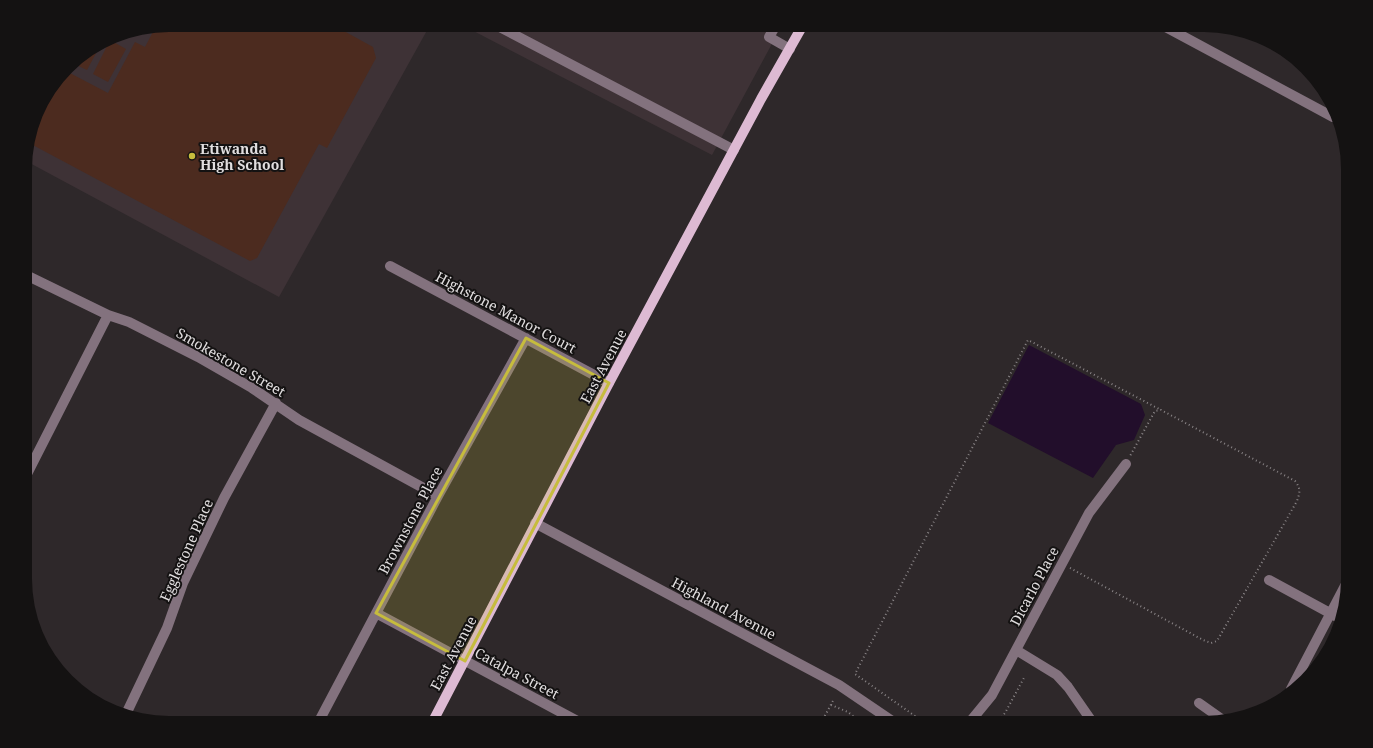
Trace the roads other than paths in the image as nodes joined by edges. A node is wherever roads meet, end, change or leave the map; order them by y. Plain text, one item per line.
1 (514, 32) edge
2 (770, 32) edge
3 (799, 32) edge
4 (1175, 32) edge
5 (790, 48) junction
6 (1330, 115) edge
7 (734, 150) junction
8 (390, 266) dead end
9 (32, 278) edge
10 (108, 315) junction
11 (526, 338) junction
12 (609, 383) junction
13 (276, 403) junction
14 (32, 464) edge
15 (1126, 464) road end
16 (438, 496) junction
17 (536, 523) junction
18 (1269, 580) dead end
19 (376, 613) junction
20 (1335, 616) edge
21 (1016, 650) junction
22 (465, 661) junction
23 (1297, 679) edge
24 (1199, 703) dead end
25 (128, 710) edge
26 (1217, 715) edge
27 (322, 716) edge
28 (436, 716) edge
29 (568, 716) edge
30 (885, 716) edge
31 (975, 716) edge
32 (1088, 716) edge

1 - 7 street
2 - 5 street
3 - 5 main road, East Avenue
4 - 6 street
5 - 7 main road, East Avenue
7 - 12 main road, East Avenue
8 - 11 street, Highstone Manor Court
9 - 10 street, Smokestone Street
10 - 13 street, Smokestone Street
10 - 14 street
11 - 12 street, Highstone Manor Court
11 - 16 street, Brownstone Place
12 - 17 main road, East Avenue
13 - 16 street, Smokestone Street
13 - 25 street, Egglestone Place
15 - 21 street, Dicarlo Place
16 - 19 street, Brownstone Place
17 - 22 main road, East Avenue
17 - 30 street, Highland Avenue
18 - 20 street
19 - 22 street, Catalpa Street
19 - 27 street, Brownstone Place
20 - 23 street
21 - 31 street, Dicarlo Place
21 - 32 street
22 - 28 main road, East Avenue
22 - 29 street, Catalpa Street
24 - 26 street

